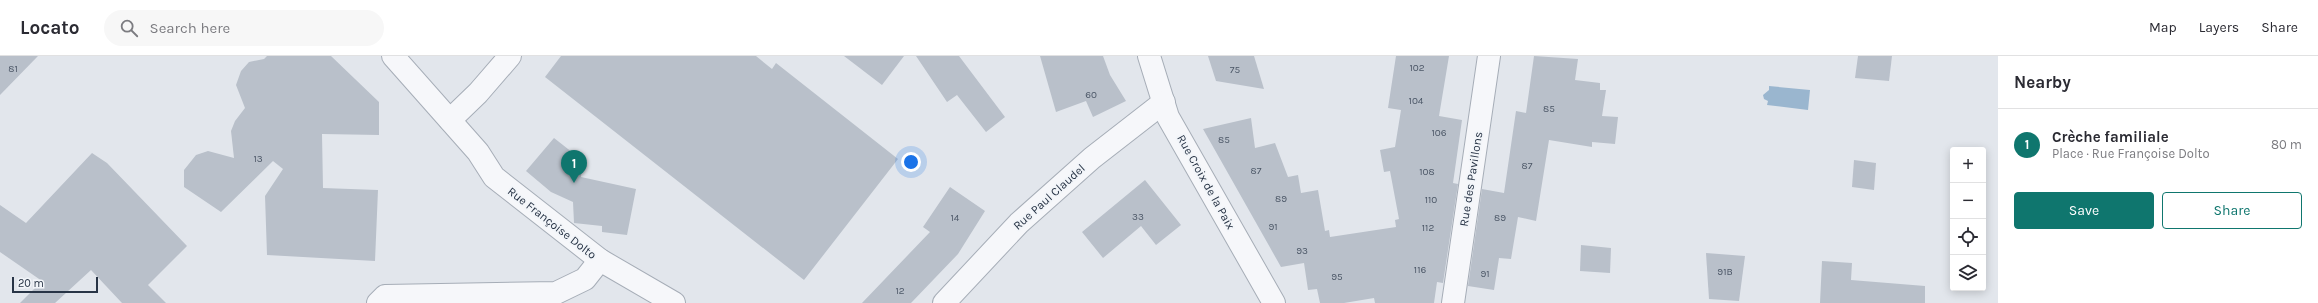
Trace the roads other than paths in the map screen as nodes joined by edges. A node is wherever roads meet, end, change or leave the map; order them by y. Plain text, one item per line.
1 (510, 56) edge
2 (1149, 56) edge
3 (1490, 56) edge
4 (396, 57) edge
5 (1164, 102) junction
6 (450, 120) junction
7 (600, 260) junction
8 (378, 303) edge
9 (674, 303) edge
10 (944, 303) edge
11 (1274, 303) edge
12 (1453, 303) edge

1 - 6 street
2 - 5 street, Rue Croix de la Paix
3 - 12 street, Rue des Pavillons
4 - 6 street, Rue Françoise Dolto
5 - 10 street, Rue Paul Claudel
5 - 11 street, Rue Croix de la Paix
6 - 7 street, Rue Françoise Dolto
7 - 8 street
7 - 9 street, Rue Françoise Dolto

